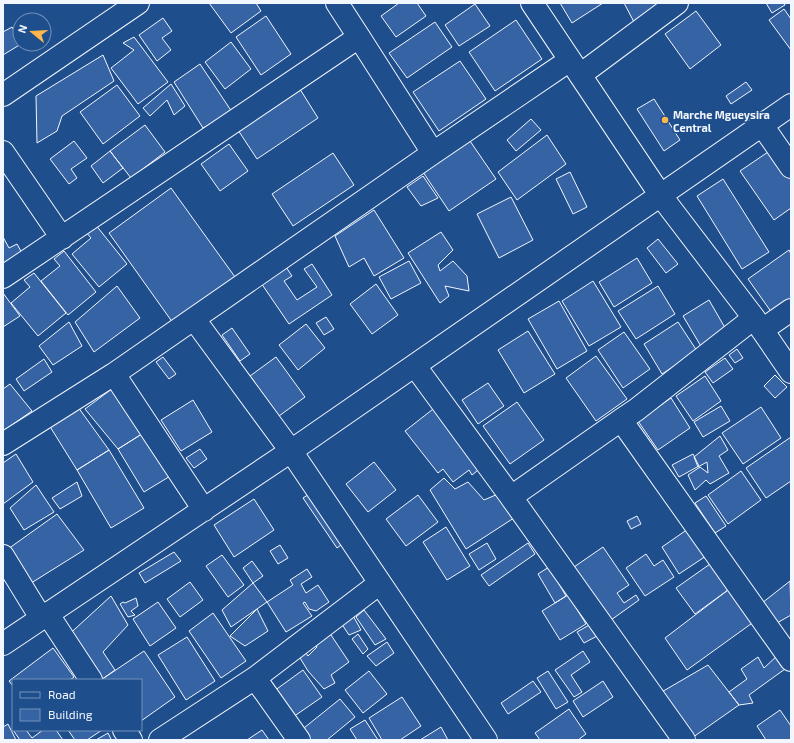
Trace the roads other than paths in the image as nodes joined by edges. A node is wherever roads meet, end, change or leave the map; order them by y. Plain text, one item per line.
1 (138, 3) edge
2 (337, 3) edge
3 (532, 3) edge
4 (676, 3) edge
5 (359, 37) junction
6 (575, 68) junction
7 (3, 95) edge
8 (791, 105) edge
9 (762, 125) junction
10 (3, 152) edge
11 (433, 153) junction
12 (791, 167) edge
13 (661, 196) junction
14 (62, 238) junction
15 (3, 277) edge
16 (791, 310) edge
17 (194, 319) junction
18 (758, 324) junction
19 (415, 366) junction
20 (791, 372) edge
21 (114, 374) junction
22 (621, 420) junction
23 (3, 444) edge
24 (291, 452) junction
25 (511, 497) junction
26 (204, 510) junction
27 (3, 556) edge
28 (380, 583) junction
29 (44, 616) junction
30 (3, 644) edge
31 (791, 660) edge
32 (255, 678) junction
33 (90, 679) edge
34 (125, 731) edge
35 (131, 740) edge
36 (160, 740) edge
37 (299, 740) edge
38 (486, 740) edge
39 (684, 740) edge

1 - 7 street
2 - 5 street
3 - 6 street
4 - 6 street
5 - 11 street
5 - 14 street
6 - 11 street
6 - 13 street
8 - 9 street
9 - 12 street
9 - 13 street
10 - 14 street
11 - 17 street
13 - 18 street
13 - 19 street
14 - 15 street
16 - 18 street
17 - 21 street
17 - 24 street
18 - 20 street
18 - 22 street
19 - 24 street
19 - 25 street
21 - 23 street
21 - 26 street
22 - 25 street
22 - 31 street
24 - 26 street
24 - 28 street
25 - 39 street
26 - 29 street
27 - 29 street
28 - 32 street
28 - 38 street
29 - 30 street
29 - 33 street
32 - 36 street
32 - 37 street
34 - 35 street

